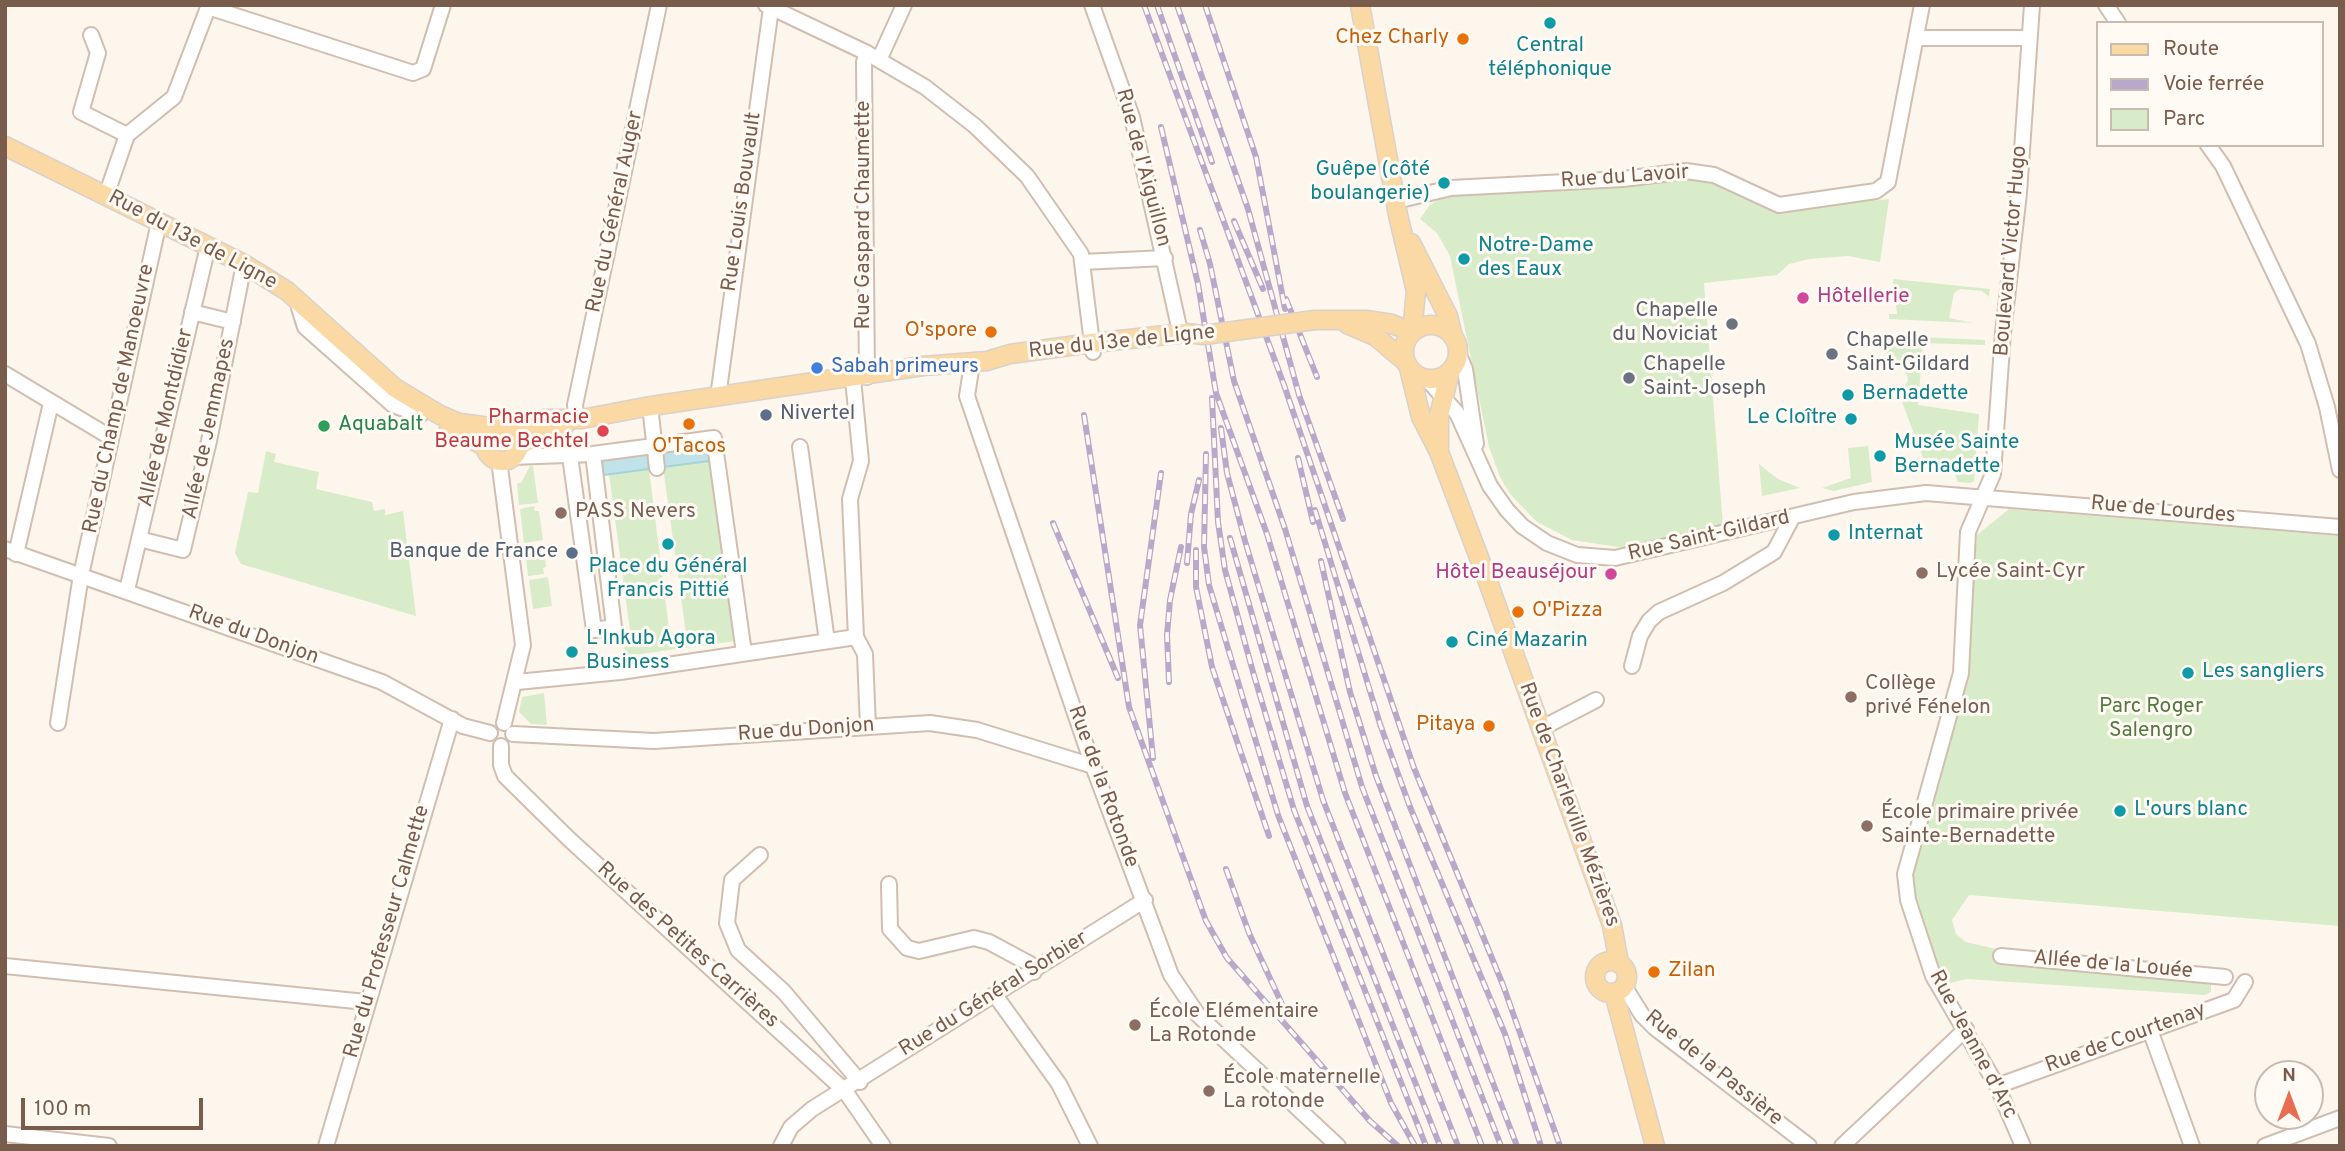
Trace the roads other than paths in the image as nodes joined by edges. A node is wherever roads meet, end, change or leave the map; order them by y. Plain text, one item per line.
1 (443, 5) edge
2 (659, 5) edge
3 (904, 5) edge
4 (1092, 5) edge
5 (1360, 5) edge
6 (1922, 5) edge
7 (2032, 5) edge
8 (2106, 5) edge
9 (209, 6) edge
10 (769, 6) edge
11 (2117, 21) edge
12 (91, 35) dead end
13 (1916, 38) junction
14 (2029, 38) junction
15 (873, 56) junction
16 (127, 135) junction
17 (5, 146) edge
18 (2209, 147) edge
19 (106, 196) junction
20 (1397, 208) junction
21 (159, 222) junction
22 (208, 246) junction
23 (1165, 258) junction
24 (1082, 262) junction
25 (244, 264) junction
26 (297, 299) junction
27 (192, 312) junction
28 (1324, 320) junction
29 (233, 322) junction
30 (1185, 332) junction
31 (1412, 332) junction
32 (1204, 335) junction
33 (1092, 341) junction
34 (1455, 345) junction
35 (1066, 352) junction
36 (1407, 365) junction
37 (912, 370) junction
38 (971, 370) junction
39 (1450, 371) junction
40 (5, 374) edge
41 (860, 378) junction
42 (1427, 379) junction
43 (395, 388) junction
44 (718, 397) junction
45 (1443, 397) junction
46 (51, 403) junction
47 (650, 406) junction
48 (420, 415) junction
49 (580, 419) junction
50 (499, 428) junction
51 (110, 437) junction
52 (654, 446) junction
53 (486, 447) junction
54 (800, 447) dead end
55 (1438, 452) junction
56 (593, 454) junction
57 (1478, 455) junction
58 (510, 456) junction
59 (570, 456) junction
60 (656, 468) dead end
61 (2340, 470) edge
62 (1986, 496) junction
63 (1792, 518) junction
64 (2340, 527) edge
65 (139, 540) junction
66 (11, 551) edge
67 (81, 575) junction
68 (129, 591) junction
69 (856, 637) junction
70 (827, 641) junction
71 (744, 653) junction
72 (1632, 666) dead end
73 (517, 682) junction
74 (1596, 699) dead end
75 (452, 719) junction
76 (58, 723) dead end
77 (868, 727) junction
78 (1542, 728) junction
79 (509, 729) junction
80 (490, 733) junction
81 (501, 746) junction
82 (1093, 766) junction
83 (760, 855) dead end
84 (889, 884) dead end
85 (1145, 900) junction
86 (2001, 956) dead end
87 (1616, 957) junction
88 (5, 966) edge
89 (1034, 972) junction
90 (2225, 977) dead end
91 (2245, 982) dead end
92 (1619, 989) junction
93 (995, 995) junction
94 (366, 1002) junction
95 (1966, 1029) junction
96 (2150, 1030) junction
97 (860, 1082) junction
98 (1997, 1086) junction
99 (845, 1091) junction
100 (2340, 1118) edge
101 (5, 1134) edge
102 (108, 1146) edge
103 (326, 1146) edge
104 (781, 1146) edge
105 (883, 1146) edge
106 (1090, 1146) edge
107 (1338, 1146) edge
108 (1655, 1146) edge
109 (1809, 1146) edge
110 (1842, 1146) edge
111 (2023, 1146) edge
112 (2192, 1146) edge
113 (2265, 1146) edge

1 - 9 street
2 - 49 street, Rue du Général Auger
3 - 15 street
4 - 23 street, Rue de l'Aiguillon
5 - 20 main road
6 - 13 street
7 - 14 street, Boulevard Victor Hugo
8 - 11 street
9 - 16 street
10 - 15 street
10 - 44 street, Rue Louis Bouvault
12 - 16 street
13 - 14 street
13 - 20 street, Rue du Lavoir
14 - 62 street, Boulevard Victor Hugo
15 - 24 street
15 - 41 street, Rue Gaspard Chaumette
16 - 19 street
17 - 19 main road, Rue du 13e de Ligne
18 - 61 street
19 - 21 main road, Rue du 13e de Ligne
20 - 31 main road
20 - 34 main road
21 - 22 main road, Rue du 13e de Ligne
21 - 51 street, Rue du Champ de Manoeuvre
22 - 25 main road, Rue du 13e de Ligne
22 - 27 street, Allée de Montdidier
23 - 24 street
23 - 30 street, Rue de l'Aiguillon
24 - 33 street
25 - 26 main road, Rue du 13e de Ligne
25 - 29 street, Allée de Jemmapes
26 - 43 main road, Rue du 13e de Ligne
26 - 48 street
27 - 29 street
27 - 65 street, Allée de Montdidier
28 - 31 main road, Rue du 13e de Ligne
28 - 32 main road, Rue du 13e de Ligne, bridge
28 - 36 main road, Rue du 13e de Ligne
29 - 65 street, Allée de Jemmapes
30 - 32 main road, Rue du 13e de Ligne
30 - 33 main road, Rue du 13e de Ligne
31 - 34 main road
31 - 36 main road
32 - 33 main road
33 - 35 main road, Rue du 13e de Ligne
34 - 39 main road
34 - 57 street, Rue Saint-Gildard
35 - 37 main road, Rue du 13e de Ligne
35 - 38 main road, Rue du 13e de Ligne
36 - 42 main road
36 - 55 main road
37 - 38 main road, Rue du 13e de Ligne
37 - 41 main road, Rue du 13e de Ligne
38 - 82 street, Rue de la Rotonde
39 - 42 main road
39 - 45 main road
40 - 46 street
41 - 44 main road, Rue du 13e de Ligne
41 - 69 street, Rue Gaspard Chaumette
42 - 45 street, Rue Saint-Gildard
43 - 48 main road, Rue du 13e de Ligne
43 - 50 main road, Rue du 13e de Ligne
44 - 47 main road, Rue du 13e de Ligne
45 - 55 main road
45 - 57 street, Rue Saint-Gildard
46 - 51 street
46 - 66 street
47 - 49 main road, Rue du 13e de Ligne
47 - 52 street
48 - 53 main road, Rue du 13e de Ligne
49 - 50 main road, Rue du 13e de Ligne
49 - 58 main road, Rue du 13e de Ligne
50 - 53 main road
50 - 58 main road
51 - 67 street, Rue du Champ de Manoeuvre
52 - 56 street
52 - 60 street
52 - 71 street
53 - 58 main road
54 - 70 street
55 - 78 main road, Rue de Charleville Mézières
56 - 59 street
56 - 59 street
57 - 63 street, Rue Saint-Gildard
58 - 59 street
58 - 73 street
62 - 63 street, Rue Saint-Gildard
62 - 64 street, Rue de Lourdes
62 - 95 street, Rue Jeanne d'Arc
63 - 72 street
65 - 68 street, Allée de Montdidier
66 - 67 street, Rue du Donjon
67 - 68 street, Rue du Donjon
67 - 76 street, Rue du Champ de Manoeuvre
68 - 75 street, Rue du Donjon
69 - 70 street
69 - 77 street, Rue Gaspard Chaumette
70 - 71 street
71 - 73 street
73 - 79 street
74 - 78 street
75 - 80 street, Rue du Donjon
75 - 94 street, Rue du Professeur Calmette
77 - 79 street, Rue du Donjon
77 - 82 street, Rue du Donjon
78 - 87 main road, Rue de Charleville Mézières
79 - 80 street
79 - 81 street
80 - 81 street
81 - 99 street, Rue des Petites Carrières
82 - 85 street, Rue de la Rotonde
83 - 97 street
84 - 89 street
85 - 89 street, Rue du Général Sorbier
85 - 107 street, Rue de la Rotonde
86 - 90 street, Allée de la Louée
87 - 92 main road
87 - 92 main road
88 - 94 street
89 - 93 street, Rue du Général Sorbier
91 - 96 street, Rue de Courtenay
92 - 108 main road
92 - 109 street, Rue de la Passière
93 - 97 street, Rue du Général Sorbier
93 - 106 street
94 - 103 street, Rue du Professeur Calmette
95 - 98 street, Rue Jeanne d'Arc
95 - 110 street
96 - 98 street, Rue de Courtenay
96 - 112 street
97 - 99 street, Rue du Général Sorbier
98 - 111 street, Rue Jeanne d'Arc
99 - 104 street, Rue du Général Sorbier
99 - 105 street, Rue des Petites Carrières
100 - 113 street
101 - 102 street

